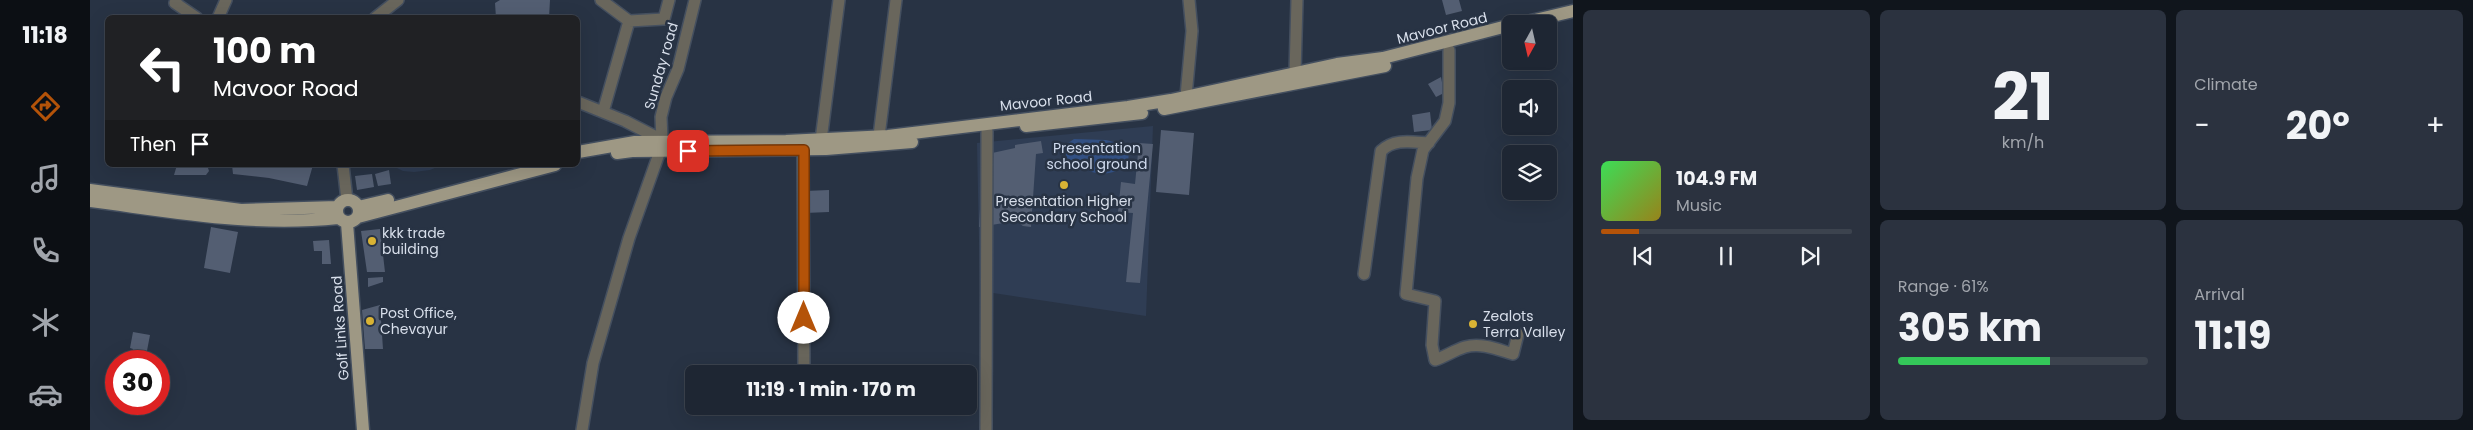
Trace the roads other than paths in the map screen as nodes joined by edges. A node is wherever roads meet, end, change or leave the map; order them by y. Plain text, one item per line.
1 (176, 0) edge
2 (226, 0) edge
3 (398, 0) edge
4 (601, 0) edge
5 (669, 0) edge
6 (695, 0) edge
7 (839, 0) edge
8 (896, 0) edge
9 (1189, 0) edge
10 (1297, 0) edge
11 (1573, 11) edge
12 (193, 15) edge
13 (219, 15) edge
14 (379, 15) edge
15 (1556, 15) edge
16 (1573, 19) edge
17 (629, 22) junction
18 (1558, 23) edge
19 (1502, 28) edge
20 (1502, 36) edge
21 (1449, 50) junction
22 (1295, 73) junction
23 (1186, 96) junction
24 (580, 103) edge
25 (603, 112) junction
26 (987, 131) junction
27 (879, 136) junction
28 (821, 140) junction
29 (1429, 142) junction
30 (661, 146) junction
31 (804, 150) junction
32 (580, 152) edge
33 (580, 160) edge
34 (343, 167) edge
35 (513, 167) edge
36 (547, 167) edge
37 (90, 190) edge
38 (90, 201) edge
39 (348, 212) junction
40 (1364, 274) dead end
41 (1518, 334) dead end
42 (804, 365) edge
43 (986, 429) dead end
44 (363, 430) edge
45 (582, 430) edge

1 - 12 street
2 - 13 street
3 - 14 street
4 - 17 street
5 - 17 street
6 - 30 street, Sunday road
7 - 28 street
8 - 27 street
9 - 23 street
10 - 22 street
11 - 15 main road
16 - 18 main road
17 - 25 street
19 - 22 main road, Mavoor Road
20 - 21 main road, Mavoor Road
21 - 26 main road, Mavoor Road
21 - 29 street
22 - 23 main road, Mavoor Road
23 - 27 main road, Mavoor Road
24 - 25 street
25 - 30 street
26 - 31 main road, Mavoor Road
26 - 43 street
27 - 28 main road, Mavoor Road
28 - 30 main road, Mavoor Road
29 - 40 street
29 - 41 street
30 - 31 main road, Mavoor Road
30 - 32 main road, Mavoor Road
30 - 33 main road, Mavoor Road
30 - 45 street
31 - 42 street
34 - 39 street
35 - 39 main road
36 - 39 main road
37 - 39 main road
38 - 39 main road
39 - 44 main road, Golf Links Road

